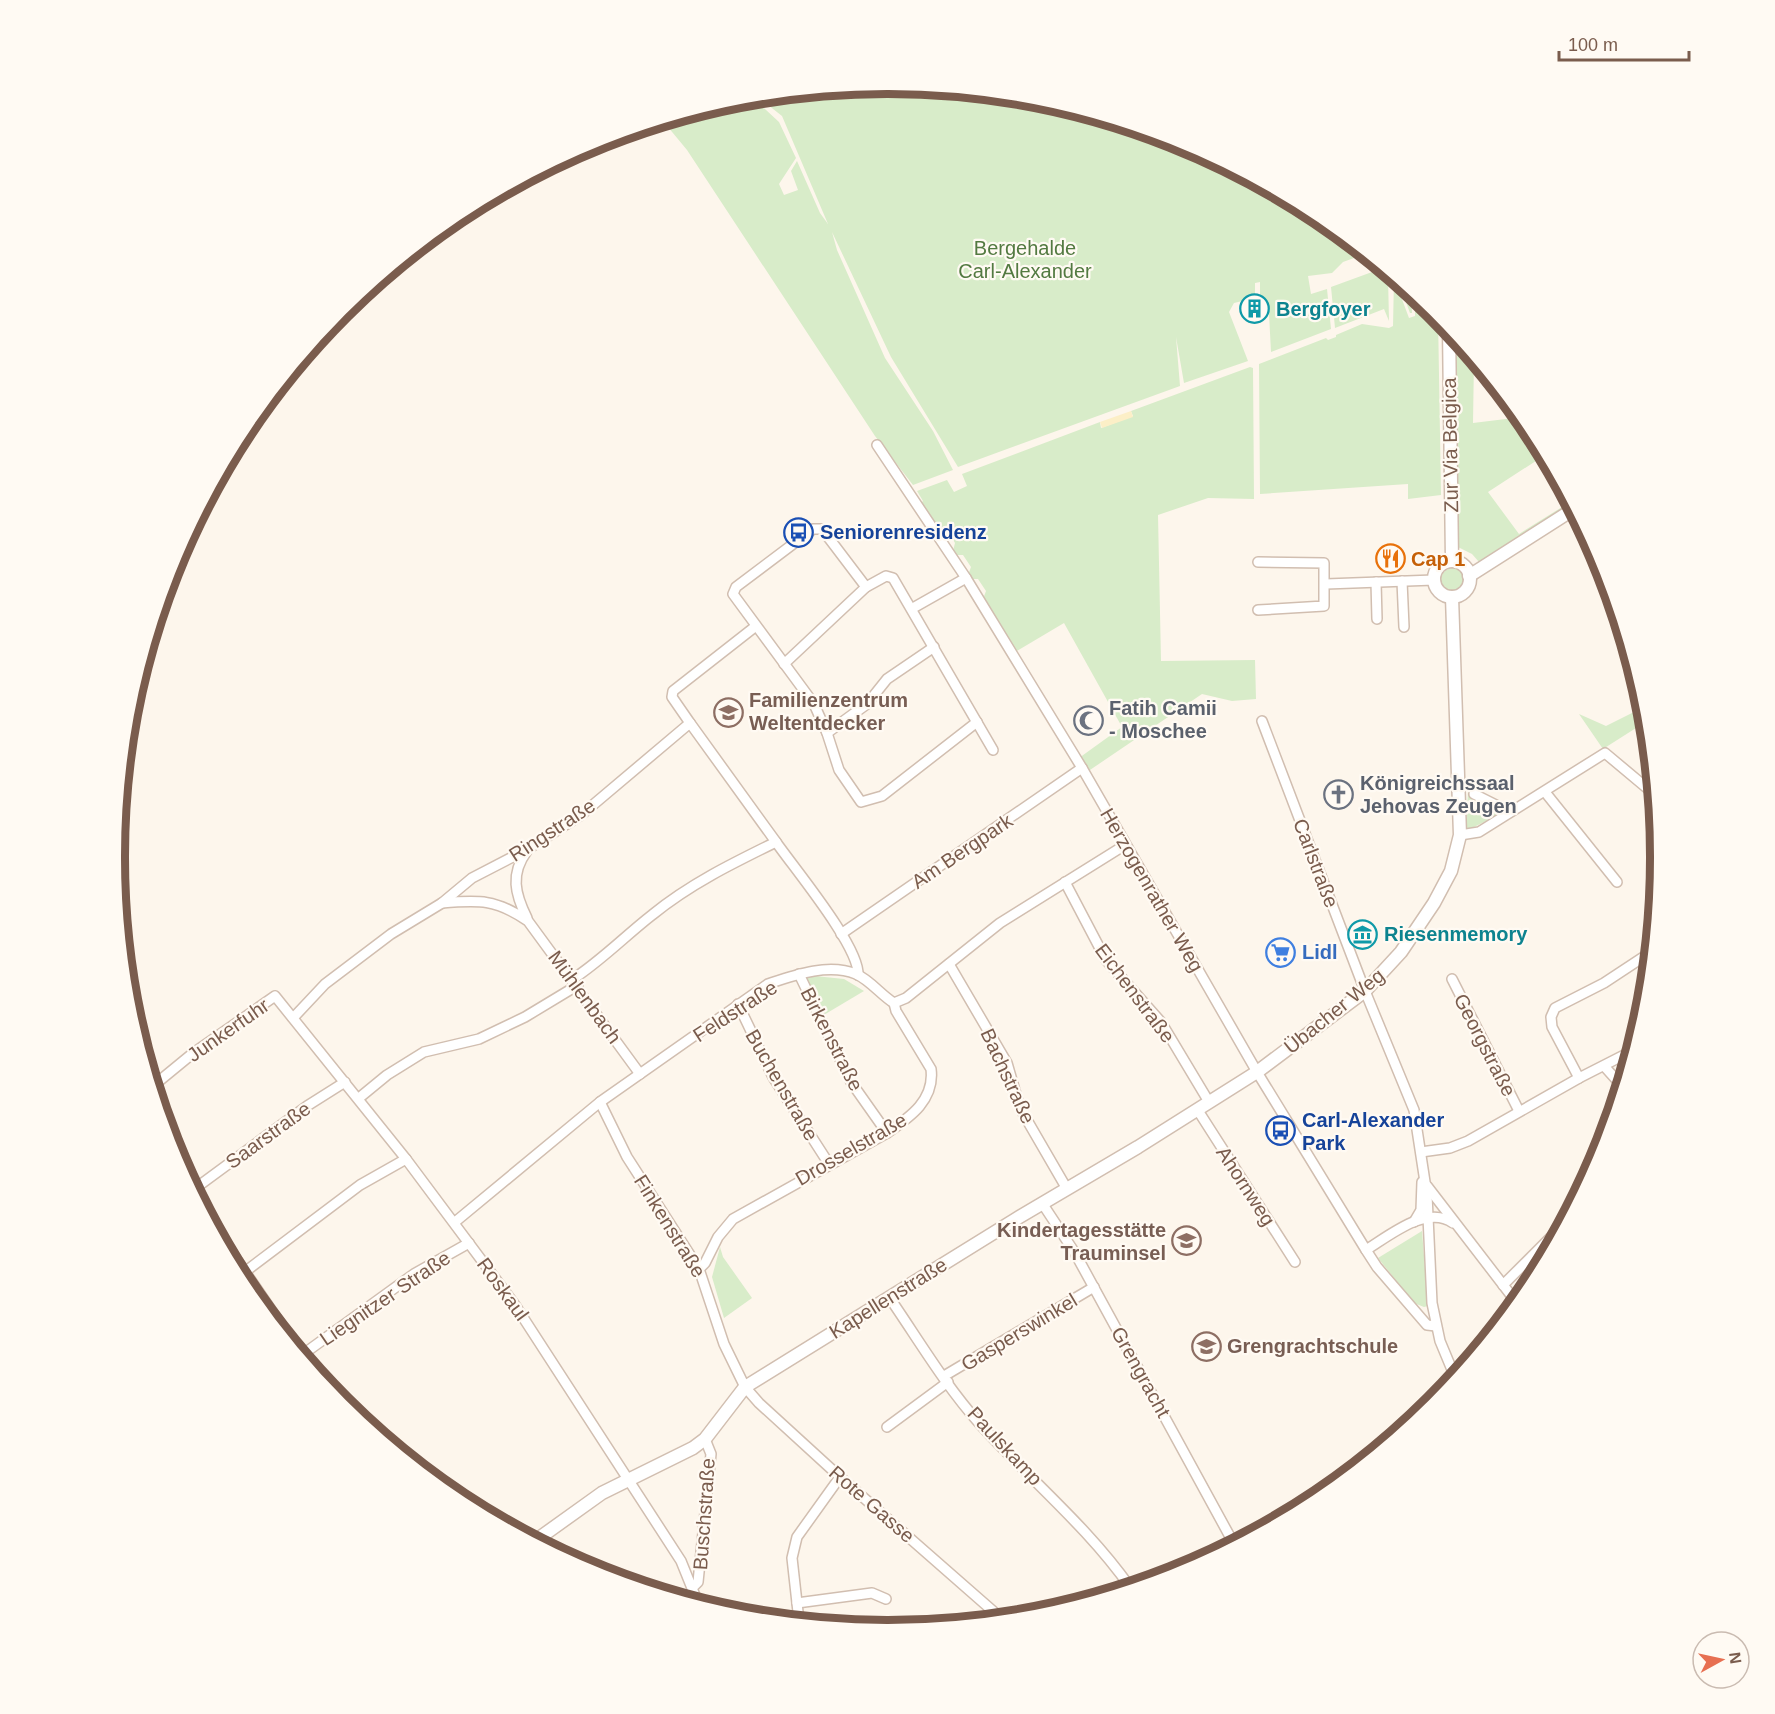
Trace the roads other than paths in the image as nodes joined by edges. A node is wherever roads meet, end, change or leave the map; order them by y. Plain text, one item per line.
1 (1449, 341) edge
2 (877, 445) dead end
3 (1567, 513) edge
4 (1258, 561) dead end
5 (1452, 561) junction
6 (1469, 576) junction
7 (966, 578) junction
8 (1434, 580) junction
9 (1402, 581) junction
10 (1376, 582) junction
11 (1326, 584) junction
12 (866, 587) junction
13 (1452, 597) junction
14 (913, 608) junction
15 (1258, 610) dead end
16 (1377, 620) dead end
17 (756, 626) junction
18 (1404, 627) dead end
19 (934, 647) junction
20 (784, 664) junction
21 (1262, 721) dead end
22 (977, 722) junction
23 (690, 723) junction
24 (827, 733) junction
25 (993, 750) dead end
26 (1082, 768) junction
27 (1646, 787) edge
28 (1545, 792) junction
29 (1474, 794) dead end
30 (1510, 812) junction
31 (1460, 836) junction
32 (776, 842) junction
33 (1125, 845) junction
34 (528, 849) junction
35 (1065, 882) junction
36 (1617, 882) dead end
37 (442, 903) junction
38 (528, 921) junction
39 (841, 934) junction
40 (1643, 957) edge
41 (949, 964) junction
42 (799, 974) junction
43 (858, 975) junction
44 (1452, 979) dead end
45 (575, 982) junction
46 (1365, 991) junction
47 (275, 996) joint
48 (894, 1003) junction
49 (738, 1004) junction
50 (293, 1018) junction
51 (1624, 1056) edge
52 (1604, 1066) junction
53 (1257, 1072) junction
54 (640, 1074) junction
55 (1579, 1078) junction
56 (1616, 1080) edge
57 (159, 1081) edge
58 (345, 1082) junction
59 (359, 1098) junction
60 (600, 1102) junction
61 (1209, 1102) junction
62 (1197, 1109) junction
63 (1519, 1111) junction
64 (887, 1133) junction
65 (1421, 1152) junction
66 (406, 1159) junction
67 (829, 1164) junction
68 (1422, 1176) junction
69 (200, 1185) edge
70 (1067, 1189) junction
71 (1042, 1203) junction
72 (1427, 1219) junction
73 (455, 1222) junction
74 (1414, 1222) junction
75 (1459, 1228) junction
76 (469, 1243) junction
77 (1545, 1243) edge
78 (1366, 1250) junction
79 (1295, 1262) dead end
80 (699, 1269) junction
81 (246, 1270) edge
82 (1503, 1285) junction
83 (1095, 1287) junction
84 (1511, 1295) edge
85 (889, 1297) junction
86 (1436, 1326) junction
87 (307, 1351) edge
88 (1452, 1370) edge
89 (946, 1379) junction
90 (745, 1386) junction
91 (887, 1427) dead end
92 (705, 1439) junction
93 (840, 1477) junction
94 (627, 1479) junction
95 (542, 1537) edge
96 (1231, 1538) edge
97 (1126, 1581) edge
98 (693, 1587) junction
99 (696, 1595) edge
100 (886, 1599) dead end
101 (797, 1604) junction
102 (994, 1612) edge
103 (798, 1614) edge

1 - 5 street, Zur Via Belgica
2 - 7 street, Herzogenrather Weg
3 - 6 street
4 - 11 street
5 - 6 street
5 - 8 street
6 - 13 street
7 - 14 street
7 - 26 street, Herzogenrather Weg
8 - 9 street
8 - 13 street
9 - 10 street
9 - 18 street
10 - 11 street
10 - 16 street
11 - 15 street
12 - 14 street
12 - 17 street
12 - 20 street
13 - 31 street, Übacher Weg
14 - 19 street
17 - 20 street
17 - 23 street
19 - 22 street
19 - 24 street
20 - 24 street
21 - 46 street, Carlstraße
22 - 24 street
22 - 25 street
23 - 32 street
23 - 34 street, Ringstraße
26 - 33 street, Herzogenrather Weg
26 - 39 street, Am Bergpark
27 - 28 street
28 - 30 street
28 - 36 street
29 - 30 street
30 - 31 street
31 - 46 street, Übacher Weg
32 - 39 street
32 - 45 street
33 - 35 street
33 - 53 street, Herzogenrather Weg
34 - 37 street, Ringstraße
34 - 38 street, Mühlenbach
35 - 41 street
35 - 61 street, Eichenstraße
37 - 38 street, Mühlenbach
37 - 50 street, Ringstraße
38 - 45 street, Mühlenbach
39 - 43 street
40 - 55 street
41 - 48 street
41 - 70 street, Bachstraße
42 - 43 street, Feldstraße
42 - 49 street, Feldstraße
42 - 64 street, Birkenstraße
43 - 48 street, Feldstraße
44 - 63 street, Georgstraße
45 - 54 street, Mühlenbach
45 - 59 street
46 - 53 street, Übacher Weg
46 - 65 street, Carlstraße
47 - 50 street, Roskaul
47 - 57 street, Junkerfuhr
48 - 64 street, Drosselstraße
49 - 54 street, Feldstraße
49 - 67 street, Buchenstraße
50 - 58 street, Roskaul
51 - 52 street, Georgstraße
52 - 55 street, Georgstraße
52 - 56 street
53 - 61 street, Kapellenstraße
53 - 78 street, Herzogenrather Weg
54 - 60 street, Feldstraße
55 - 63 street, Georgstraße
58 - 59 street, Roskaul
58 - 69 street, Saarstraße
59 - 66 street, Roskaul
60 - 73 street, Feldstraße
60 - 80 street, Finkenstraße
61 - 62 street, Kapellenstraße
62 - 70 street, Kapellenstraße
62 - 79 street, Ahornweg
63 - 65 street, Georgstraße
64 - 67 street, Drosselstraße
65 - 68 street, Carlstraße
66 - 73 street, Roskaul
66 - 81 street
67 - 80 street, Drosselstraße
68 - 72 street, Carlstraße
68 - 74 street, Carlstraße
68 - 75 street
70 - 71 street, Kapellenstraße
71 - 83 street, Grengracht
71 - 85 street, Kapellenstraße
72 - 74 street
72 - 75 street
72 - 86 street, Carlstraße
73 - 76 street, Roskaul
74 - 78 street
75 - 82 street
76 - 87 street, Liegnitzer Straße
76 - 94 street, Roskaul
77 - 82 street
78 - 86 street, Herzogenrather Weg
80 - 90 street, Finkenstraße
82 - 84 street
83 - 89 street, Gasperswinkel
83 - 96 street, Grengracht
85 - 89 street, Paulskamp
85 - 90 street, Kapellenstraße
86 - 88 street, Carlstraße
89 - 91 street, Gasperswinkel
89 - 97 street, Paulskamp
90 - 92 street, Kapellenstraße
90 - 93 street, Rote Gasse
92 - 94 street, Kapellenstraße
92 - 98 street, Buschstraße
93 - 101 street
93 - 102 street, Rote Gasse
94 - 95 street, Kapellenstraße
94 - 98 street, Roskaul
98 - 99 street, Roskaul
100 - 101 street
101 - 103 street

